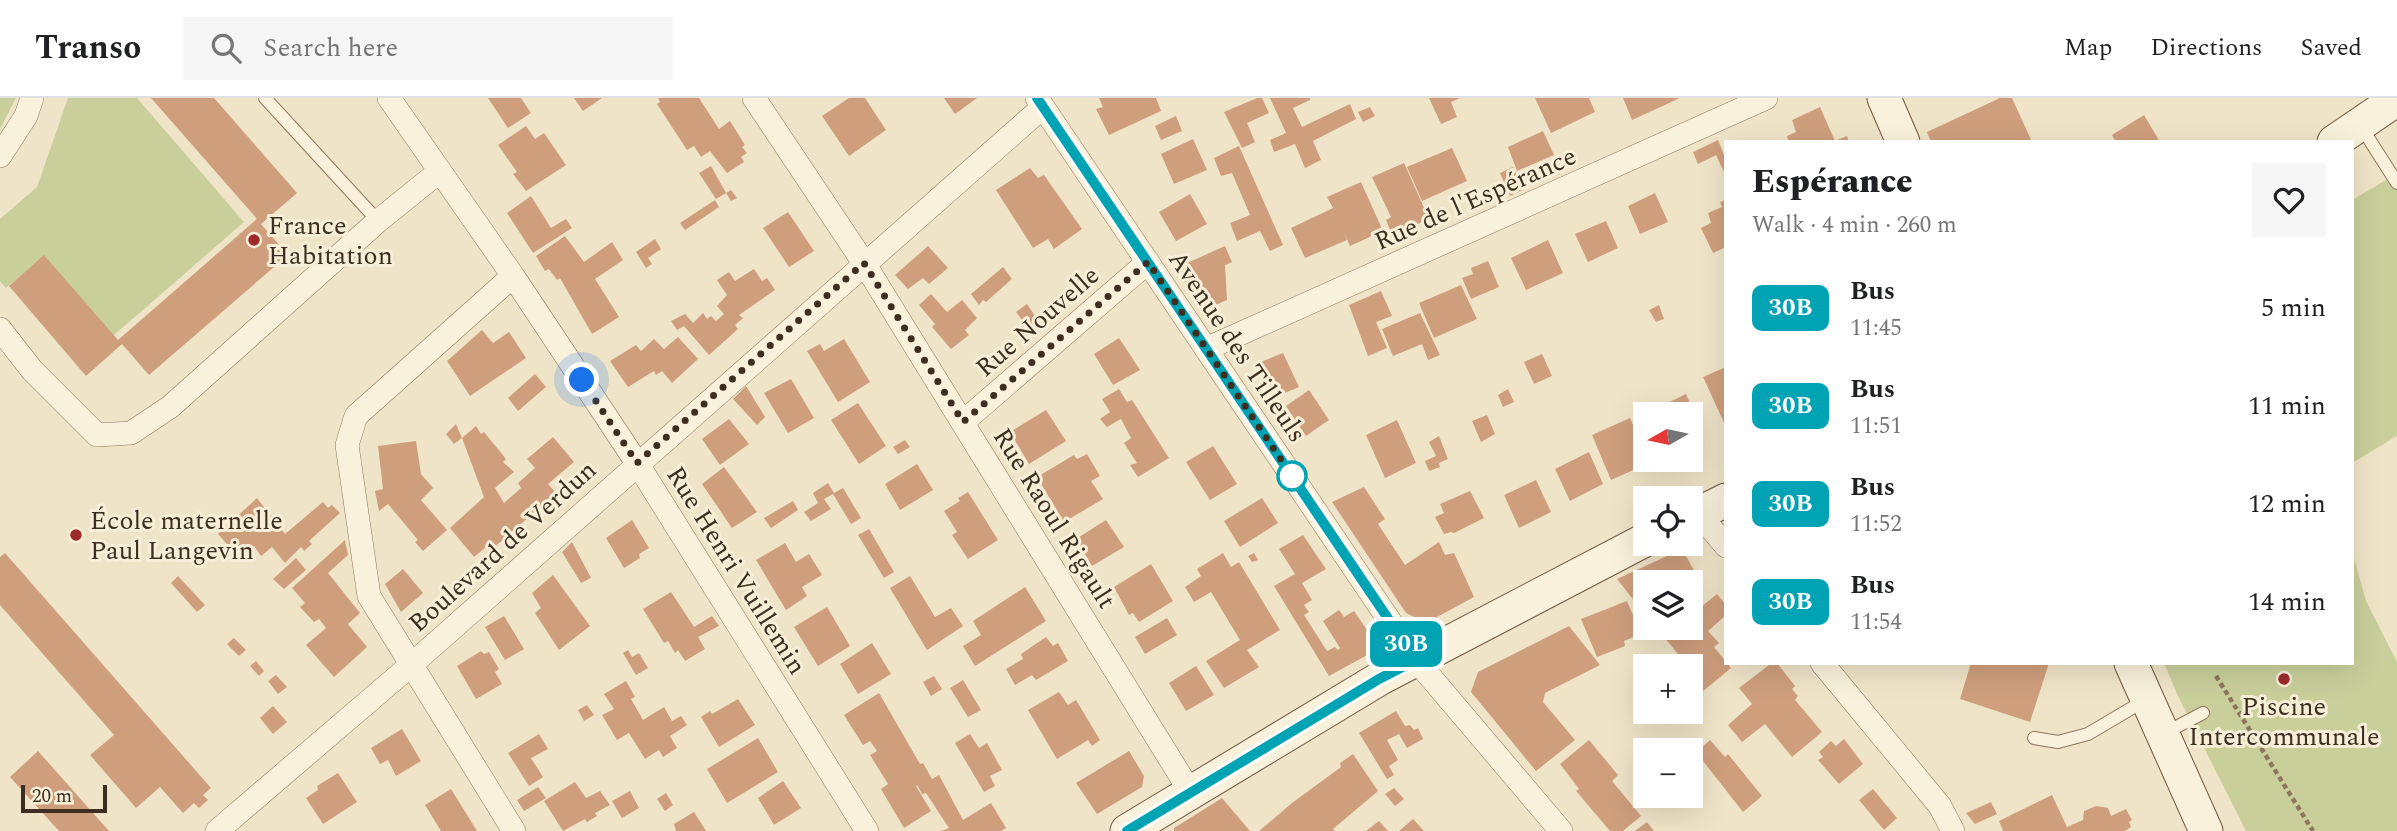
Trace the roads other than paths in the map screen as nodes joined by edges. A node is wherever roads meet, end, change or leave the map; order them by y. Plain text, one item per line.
1 (32, 98) edge
2 (265, 98) edge
3 (390, 98) edge
4 (754, 98) edge
5 (1766, 98) edge
6 (1884, 98) edge
7 (2397, 99) edge
8 (1040, 102) edge
9 (2347, 133) edge
10 (1902, 140) edge
11 (0, 156) edge
12 (440, 170) junction
13 (2397, 183) edge
14 (378, 221) junction
15 (1148, 262) junction
16 (864, 263) junction
17 (513, 276) junction
18 (0, 329) edge
19 (1206, 349) junction
20 (963, 422) junction
21 (637, 463) junction
22 (1705, 510) edge
23 (1724, 543) edge
24 (1633, 546) edge
25 (1416, 660) junction
26 (411, 665) junction
27 (1824, 665) edge
28 (2132, 665) edge
29 (2147, 699) junction
30 (2203, 713) dead end
31 (2163, 734) junction
32 (2034, 738) dead end
33 (1191, 793) junction
34 (1136, 829) edge
35 (217, 831) edge
36 (514, 831) edge
37 (867, 831) edge
38 (1561, 831) edge
39 (1953, 831) edge
40 (2206, 831) edge

1 - 11 street
2 - 14 lane
3 - 12 street, Rue Henri Vuillemin
4 - 16 street, Rue Raoul Rigault
5 - 19 street, Rue de l'Espérance
6 - 10 street
7 - 9 street
8 - 15 street, Avenue des Tilleuls
8 - 16 street, Boulevard de Verdun
9 - 13 lane
12 - 14 street
12 - 17 street, Rue Henri Vuillemin
14 - 18 street
15 - 19 street, Avenue des Tilleuls
15 - 20 street, Rue Nouvelle
16 - 20 street, Rue Raoul Rigault
16 - 21 street, Boulevard de Verdun
17 - 21 street, Rue Henri Vuillemin
17 - 26 street
19 - 25 street, Avenue des Tilleuls
20 - 33 street, Rue Raoul Rigault
21 - 26 street, Boulevard de Verdun
21 - 37 street, Rue Henri Vuillemin
22 - 23 street
24 - 25 street
25 - 33 street
25 - 38 street, Avenue des Tilleuls
26 - 35 street, Boulevard de Verdun
26 - 36 street
27 - 39 street
28 - 29 street
29 - 31 street
29 - 32 lane
30 - 31 lane
31 - 40 street
33 - 34 street

